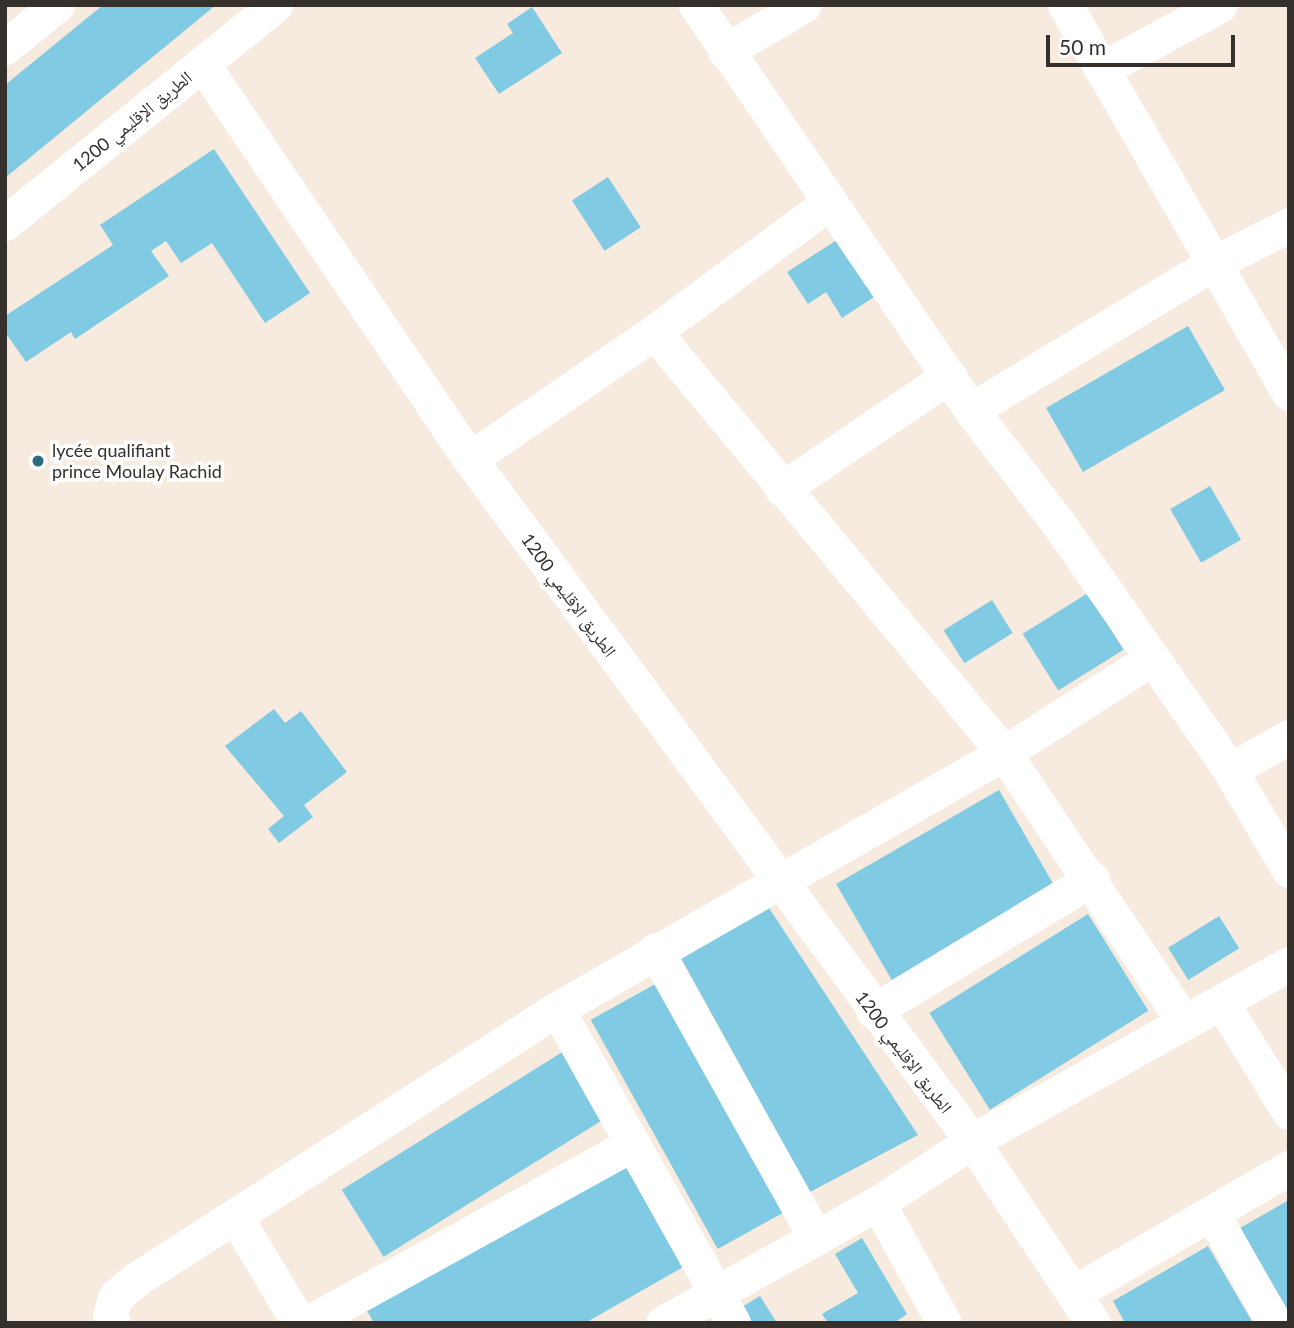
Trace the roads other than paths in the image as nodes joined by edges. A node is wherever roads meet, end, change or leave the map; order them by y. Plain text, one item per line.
1 (57, 5) edge
2 (275, 5) edge
3 (696, 5) edge
4 (804, 5) edge
5 (1065, 5) edge
6 (1220, 5) edge
7 (10, 32) edge
8 (725, 51) junction
9 (203, 65) junction
10 (1102, 69) junction
11 (827, 204) junction
12 (5, 223) edge
13 (1289, 225) edge
14 (1214, 263) junction
15 (654, 332) junction
16 (948, 376) junction
17 (1289, 393) edge
18 (971, 410) junction
19 (470, 459) junction
20 (782, 489) junction
21 (1152, 658) junction
22 (1289, 737) edge
23 (1004, 753) junction
24 (1230, 770) junction
25 (1289, 870) edge
26 (1092, 879) junction
27 (777, 882) junction
28 (655, 950) junction
29 (1289, 964) edge
30 (1223, 1003) junction
31 (557, 1009) junction
32 (873, 1011) junction
33 (1184, 1022) junction
34 (1289, 1112) edge
35 (972, 1141) junction
36 (632, 1144) junction
37 (1289, 1168) edge
38 (878, 1203) junction
39 (1212, 1213) junction
40 (235, 1216) junction
41 (816, 1238) junction
42 (1075, 1292) junction
43 (724, 1308) edge
44 (113, 1323) edge
45 (299, 1323) edge
46 (308, 1323) edge
47 (663, 1323) edge
48 (944, 1323) edge
49 (1093, 1323) edge
50 (1273, 1323) edge

1 - 7 street
2 - 9 street
3 - 8 street
4 - 8 street
5 - 10 street
6 - 10 street
8 - 11 street
9 - 12 street, الطريق الإقليمي 1200
9 - 19 street, الطريق الإقليمي 1200
10 - 14 street
11 - 15 street
11 - 16 street
13 - 14 street
14 - 17 street
14 - 18 street
15 - 19 street
15 - 20 street
16 - 18 street
16 - 20 street
18 - 21 street
19 - 27 street, الطريق الإقليمي 1200
20 - 23 street
21 - 23 street
21 - 24 street
22 - 24 street
23 - 26 street
23 - 27 street
24 - 25 street
26 - 32 street
26 - 33 street
27 - 28 street
27 - 32 street, الطريق الإقليمي 1200
28 - 31 street
28 - 41 street
29 - 30 street
30 - 33 street
30 - 34 street
31 - 36 street
31 - 40 street
32 - 35 street, الطريق الإقليمي 1200
33 - 35 street
35 - 38 street
35 - 42 street, الطريق الإقليمي 1200
36 - 43 street
36 - 46 street
37 - 39 street
38 - 41 street
38 - 48 street
39 - 42 street
39 - 50 street
40 - 44 street
40 - 45 street
41 - 43 street
42 - 49 street, الطريق الإقليمي 1200
43 - 47 street

